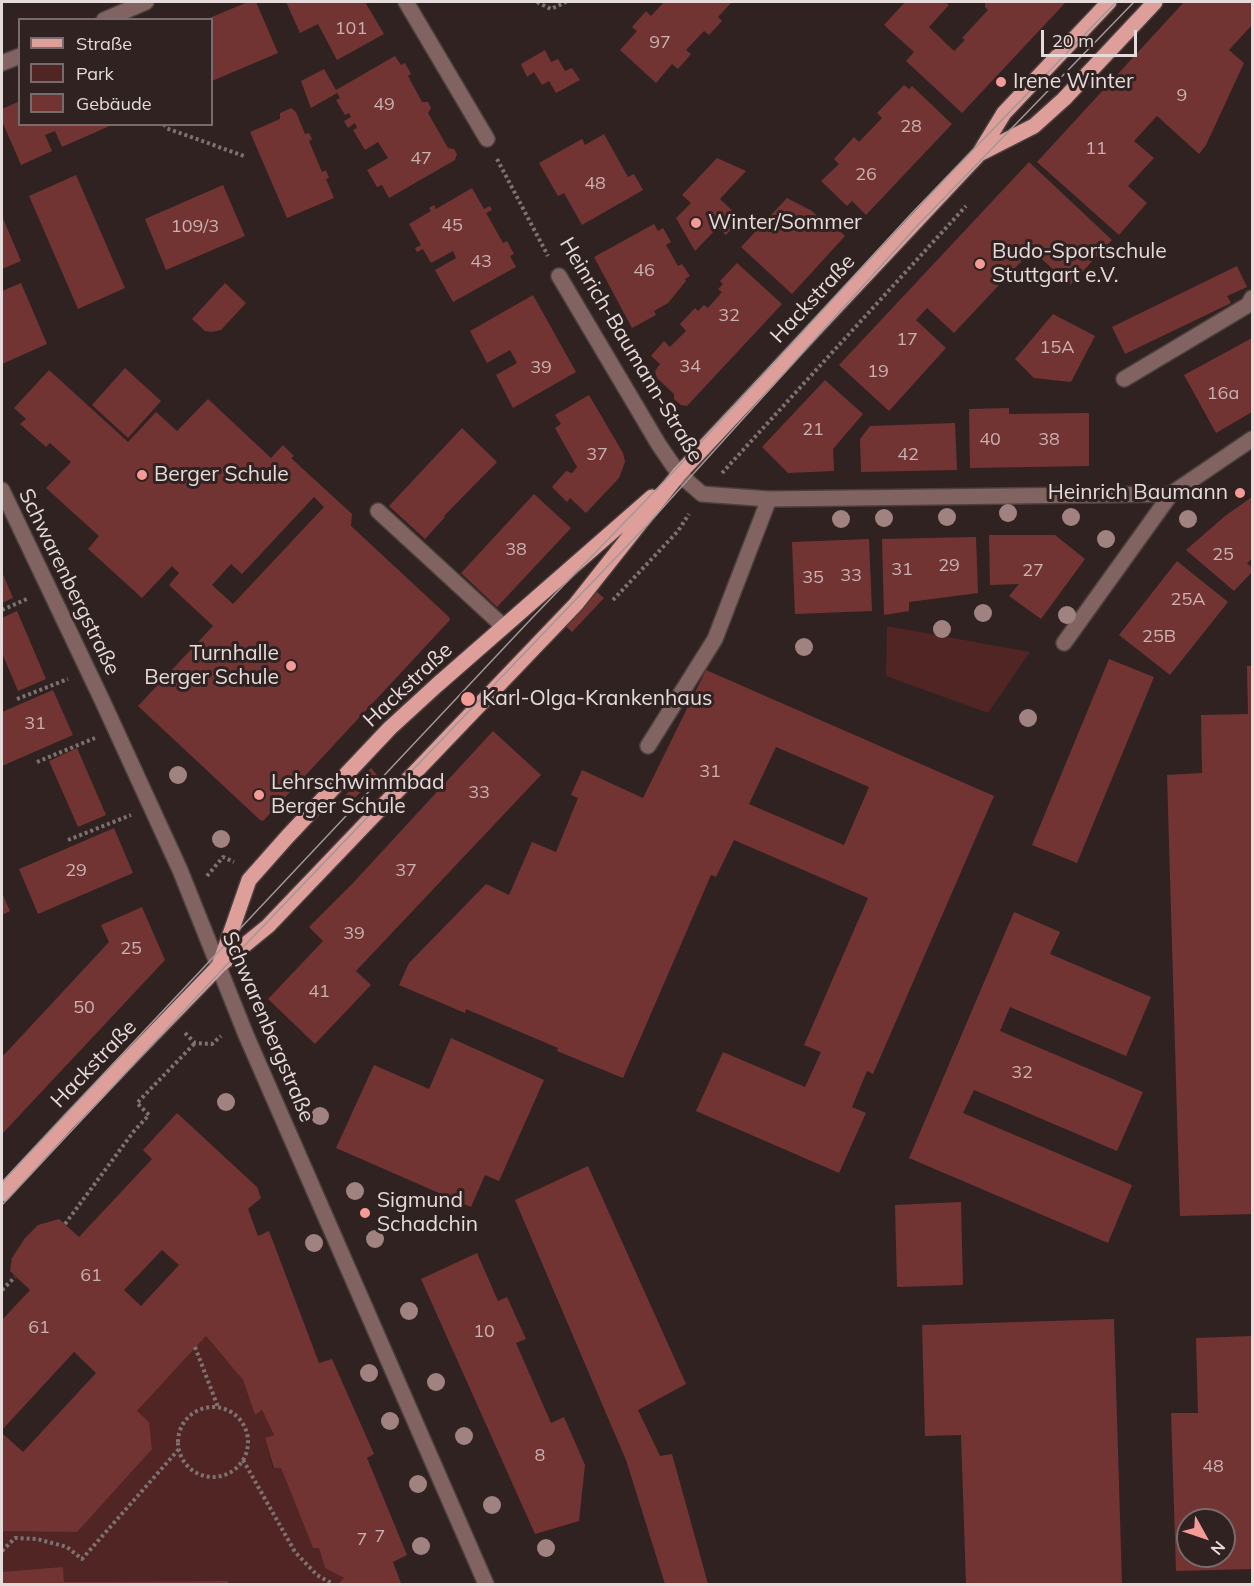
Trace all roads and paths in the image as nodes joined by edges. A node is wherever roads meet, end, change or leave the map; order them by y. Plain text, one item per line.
1 (146, 2) edge
2 (406, 2) edge
3 (537, 2) edge
4 (566, 2) edge
5 (1109, 2) edge
6 (1155, 2) edge
7 (109, 18) edge
8 (18, 57) edge
9 (2, 63) edge
10 (165, 126) edge
11 (487, 139) joint
12 (979, 154) junction
13 (244, 156) dead end
14 (969, 203) dead end
15 (559, 276) joint
16 (1252, 298) edge
17 (1125, 379) dead end
18 (1252, 439) edge
19 (683, 478) junction
20 (2, 490) edge
21 (702, 494) junction
22 (1171, 494) junction
23 (769, 498) junction
24 (378, 511) dead end
25 (678, 531) dead end
26 (668, 532) dead end
27 (503, 626) junction
28 (1064, 643) dead end
29 (88, 671) junction
30 (17, 699) dead end
31 (116, 730) junction
32 (648, 746) dead end
33 (37, 762) dead end
34 (151, 807) junction
35 (68, 840) dead end
36 (249, 880) junction
37 (191, 896) junction
38 (219, 966) junction
39 (216, 1040) dead end
40 (2, 1194) edge
41 (65, 1224) dead end
42 (15, 1277) dead end
43 (2, 1290) edge
44 (195, 1347) dead end
45 (218, 1407) junction
46 (179, 1449) junction
47 (243, 1460) junction
48 (2, 1551) edge
49 (333, 1584) edge
50 (486, 1584) edge

1 - 7 street
2 - 11 street
3 - 4 path
5 - 12 main road, Hackstraße
6 - 12 main road, Hackstraße
8 - 9 street
10 - 13 path
11 - 15 path, Heinrich-Baumann-Straße
12 - 19 main road, Hackstraße
14 - 21 path
15 - 19 street, Heinrich-Baumann-Straße
16 - 17 street
18 - 22 street
19 - 21 street, Heinrich-Baumann-Straße
19 - 27 main road, Hackstraße
19 - 38 main road, Hackstraße
20 - 29 street, Schwarenbergstraße
21 - 23 street, Heinrich-Baumann-Straße
22 - 23 street, Heinrich-Baumann-Straße
22 - 28 street
23 - 32 street
24 - 27 street
25 - 26 path
27 - 36 main road, Hackstraße
29 - 30 path
29 - 31 street, Schwarenbergstraße
31 - 33 path
31 - 34 street, Schwarenbergstraße
34 - 35 path
34 - 37 street, Schwarenbergstraße
36 - 37 path
36 - 38 main road, Hackstraße
37 - 38 street, Schwarenbergstraße
38 - 40 main road, Hackstraße
38 - 50 street, Schwarenbergstraße
39 - 41 path
42 - 43 path
44 - 45 path
45 - 46 path
45 - 47 path
46 - 47 path
46 - 48 path
47 - 49 path

